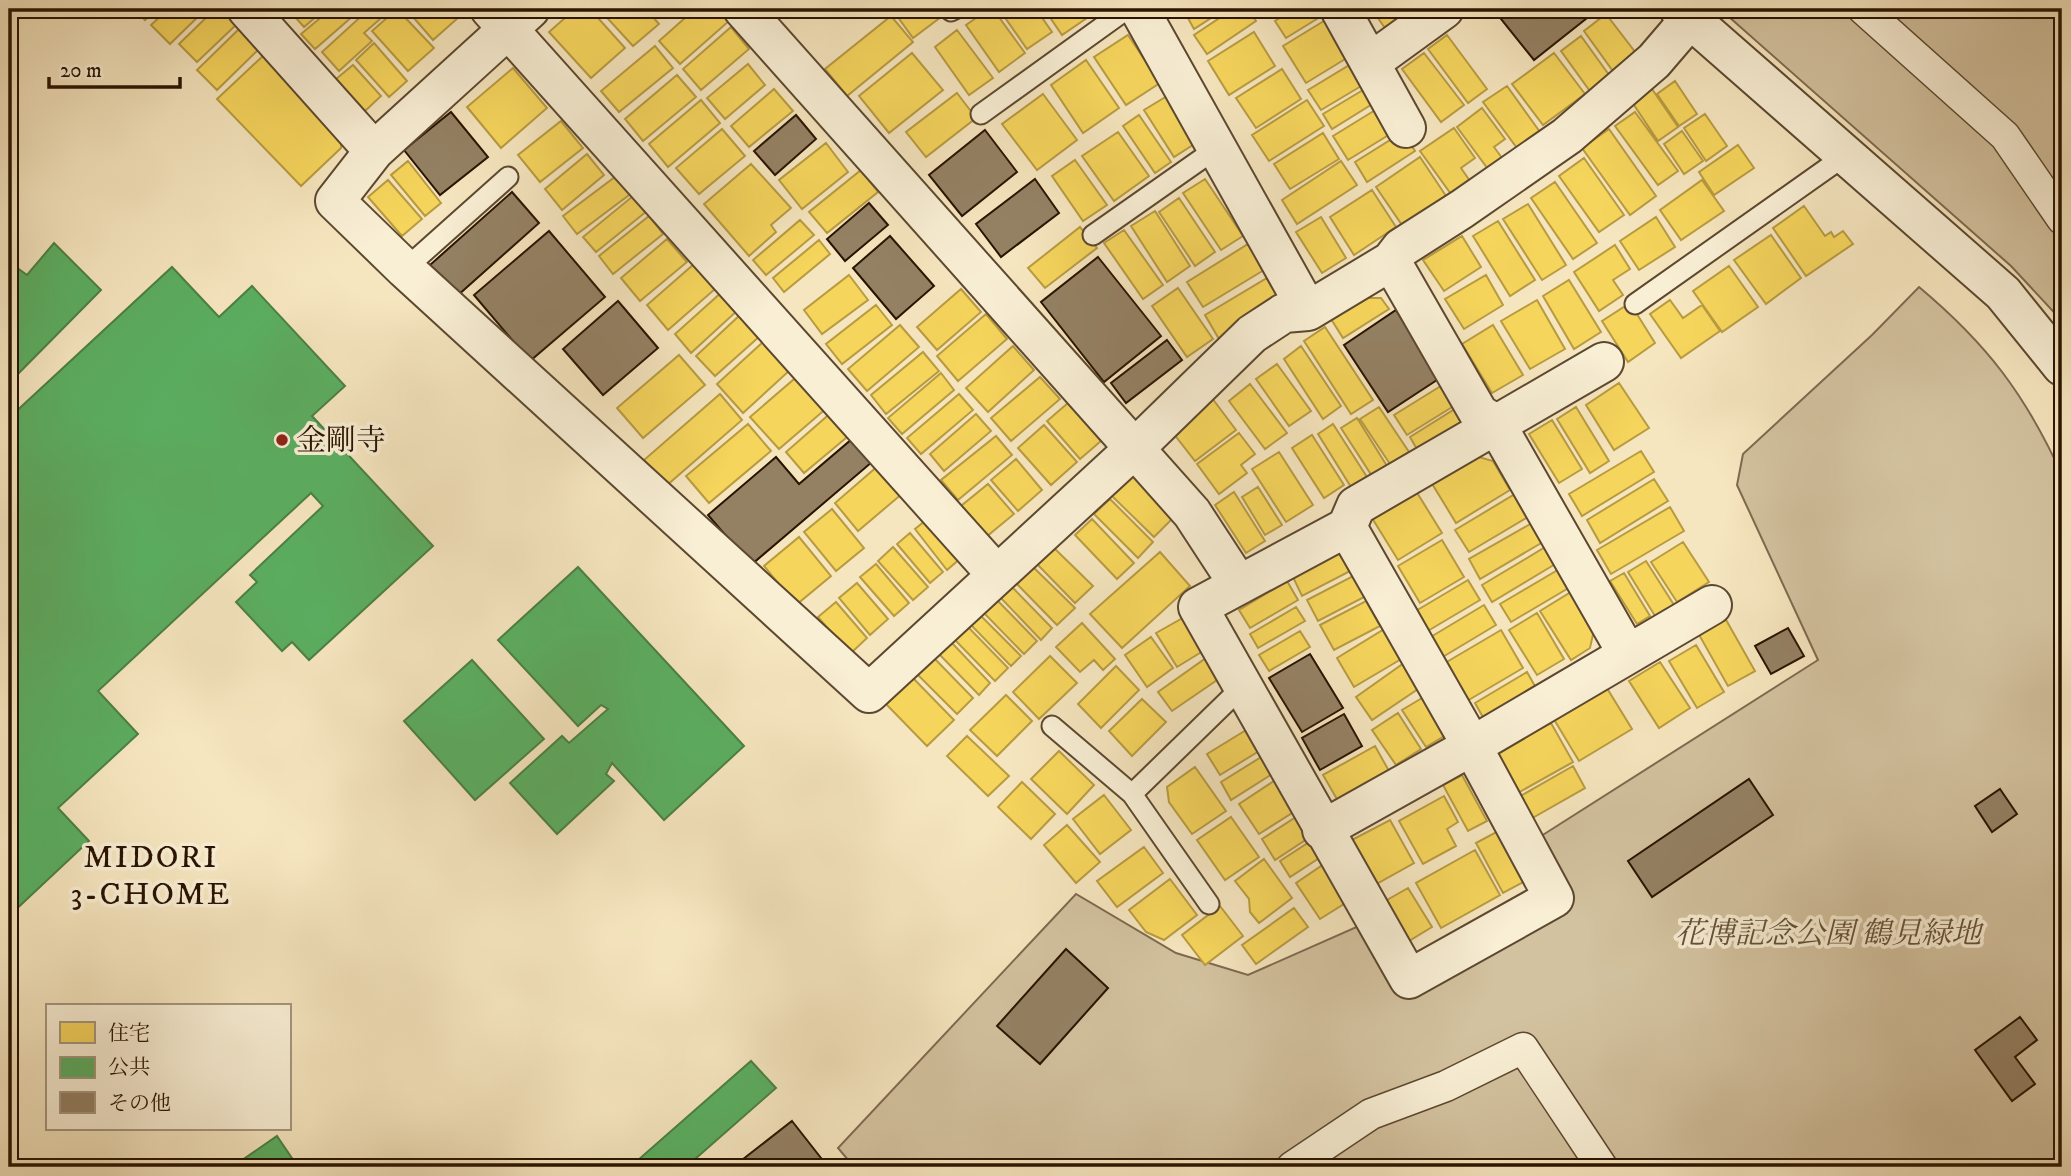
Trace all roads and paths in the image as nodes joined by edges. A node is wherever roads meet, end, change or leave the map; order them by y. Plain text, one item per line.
1 (247, 9) edge
2 (743, 9) edge
3 (1127, 9) edge
4 (1139, 9) edge
5 (1340, 9) edge
6 (1444, 9) edge
7 (1863, 9) edge
8 (1684, 14) edge
9 (509, 15) edge
10 (1371, 62) junction
11 (981, 114) dead end
12 (1406, 128) dead end
13 (1217, 148) junction
14 (374, 151) junction
15 (1846, 155) junction
16 (508, 177) dead end
17 (2062, 219) edge
18 (1093, 235) dead end
19 (1391, 261) junction
20 (405, 269) junction
21 (1635, 304) dead end
22 (1308, 311) junction
23 (1604, 362) dead end
24 (2062, 366) edge
25 (1496, 425) junction
26 (1135, 448) junction
27 (1347, 527) junction
28 (998, 575) junction
29 (1240, 585) junction
30 (1712, 605) dead end
31 (1627, 653) junction
32 (1243, 686) junction
33 (1052, 726) dead end
34 (1472, 746) junction
35 (1132, 794) junction
36 (1322, 830) junction
37 (1209, 904) dead end
38 (1292, 1167) edge
39 (1602, 1167) edge

1 - 14 street
2 - 26 street
3 - 11 lane
4 - 13 street
5 - 10 street
6 - 10 street
7 - 17 street
8 - 15 street
8 - 19 street
9 - 14 street
9 - 28 street
10 - 12 street
13 - 18 lane
13 - 22 street
14 - 20 street
15 - 21 lane
15 - 24 street
16 - 20 lane
19 - 22 street
19 - 25 street
20 - 28 street
22 - 26 street
23 - 25 street
25 - 27 street
25 - 31 street
26 - 28 street
26 - 29 street
27 - 29 street
27 - 34 street
29 - 32 street
30 - 31 street
31 - 34 street
32 - 35 lane
32 - 36 street
33 - 35 lane
34 - 36 street
34 - 36 street
35 - 37 lane
38 - 39 street

